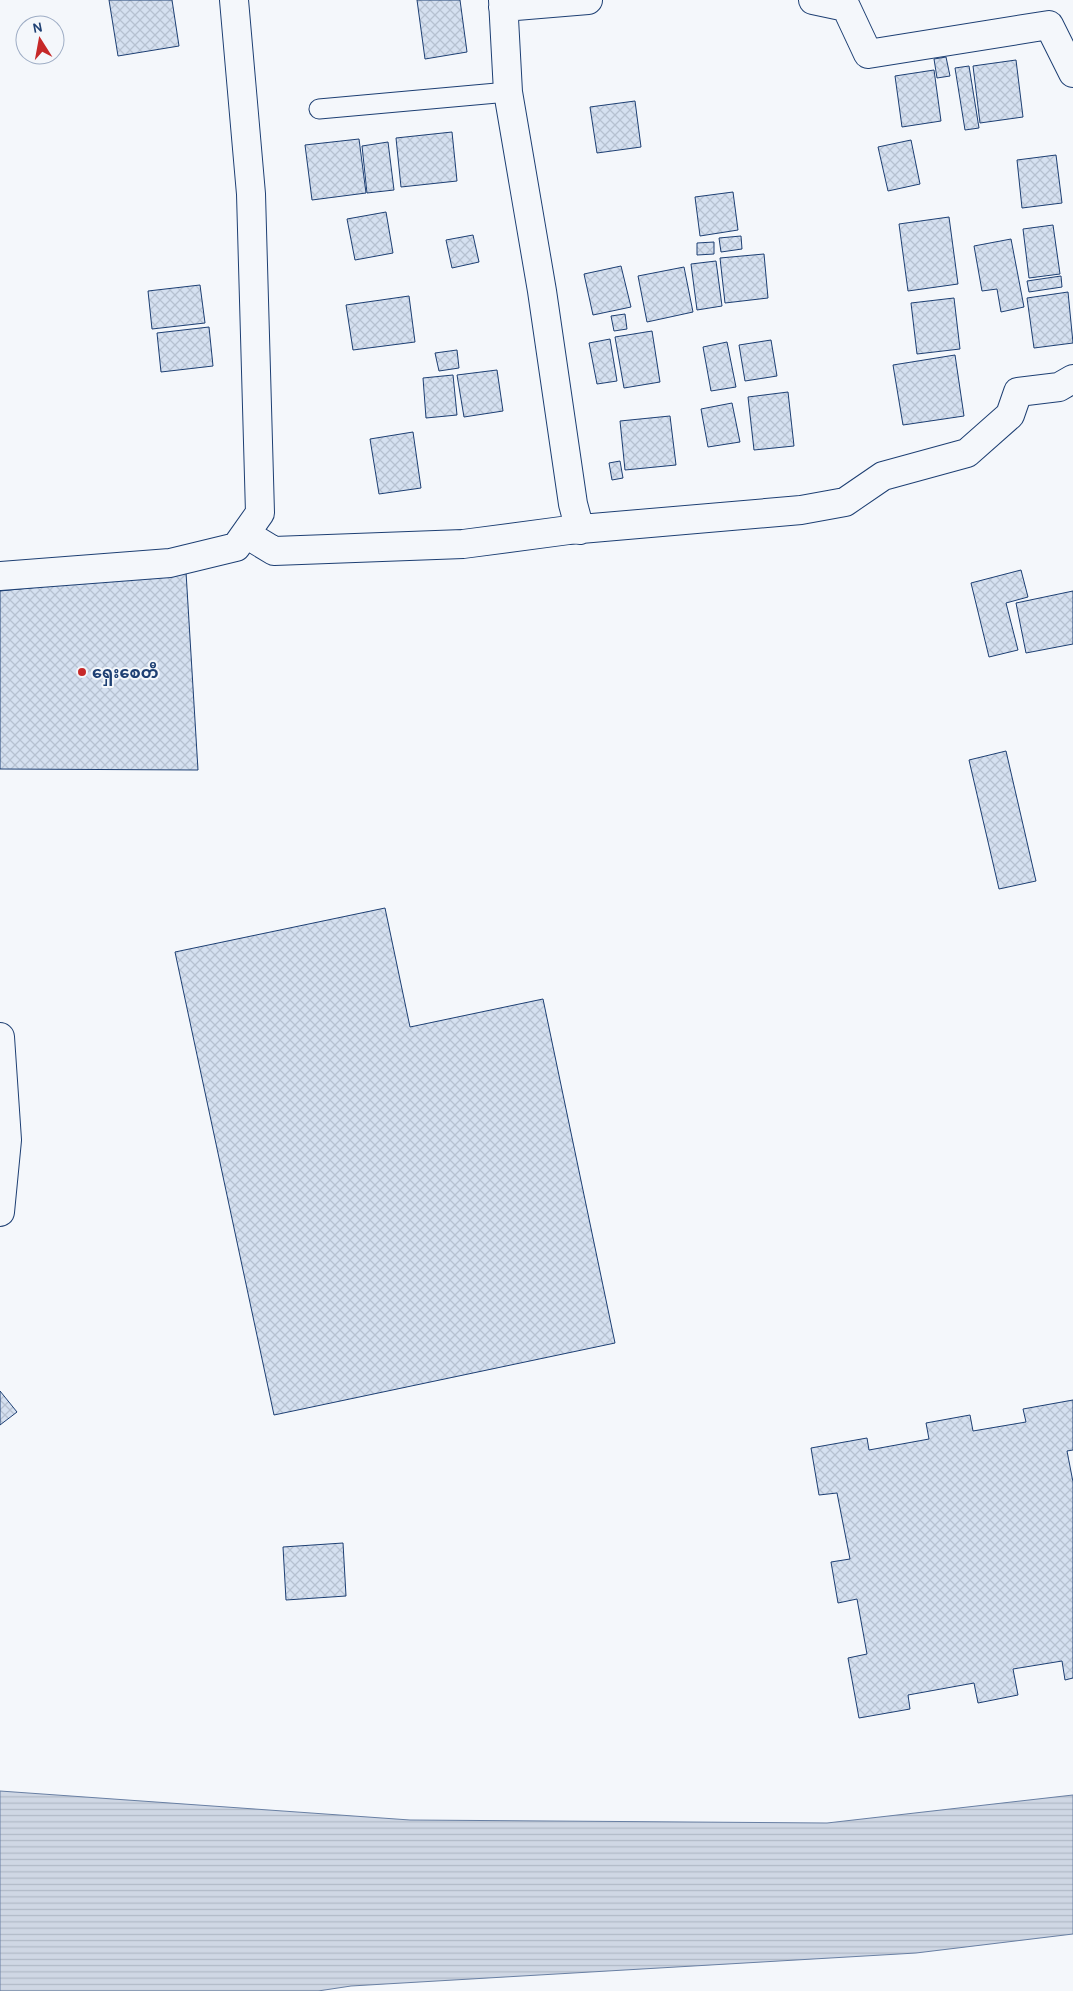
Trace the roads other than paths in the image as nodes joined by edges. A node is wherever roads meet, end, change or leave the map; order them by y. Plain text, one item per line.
1 (234, 0) edge
2 (588, 0) edge
3 (813, 0) edge
4 (503, 3) edge
5 (1073, 73) edge
6 (508, 92) junction
7 (319, 109) dead end
8 (1073, 379) edge
9 (580, 530) junction
10 (246, 534) junction
11 (0, 576) edge
12 (0, 1037) edge
13 (0, 1212) edge

1 - 10 street
2 - 4 street
3 - 5 street
4 - 6 street
6 - 7 lane
6 - 9 street
8 - 9 street
9 - 10 street
10 - 11 street
12 - 13 street

